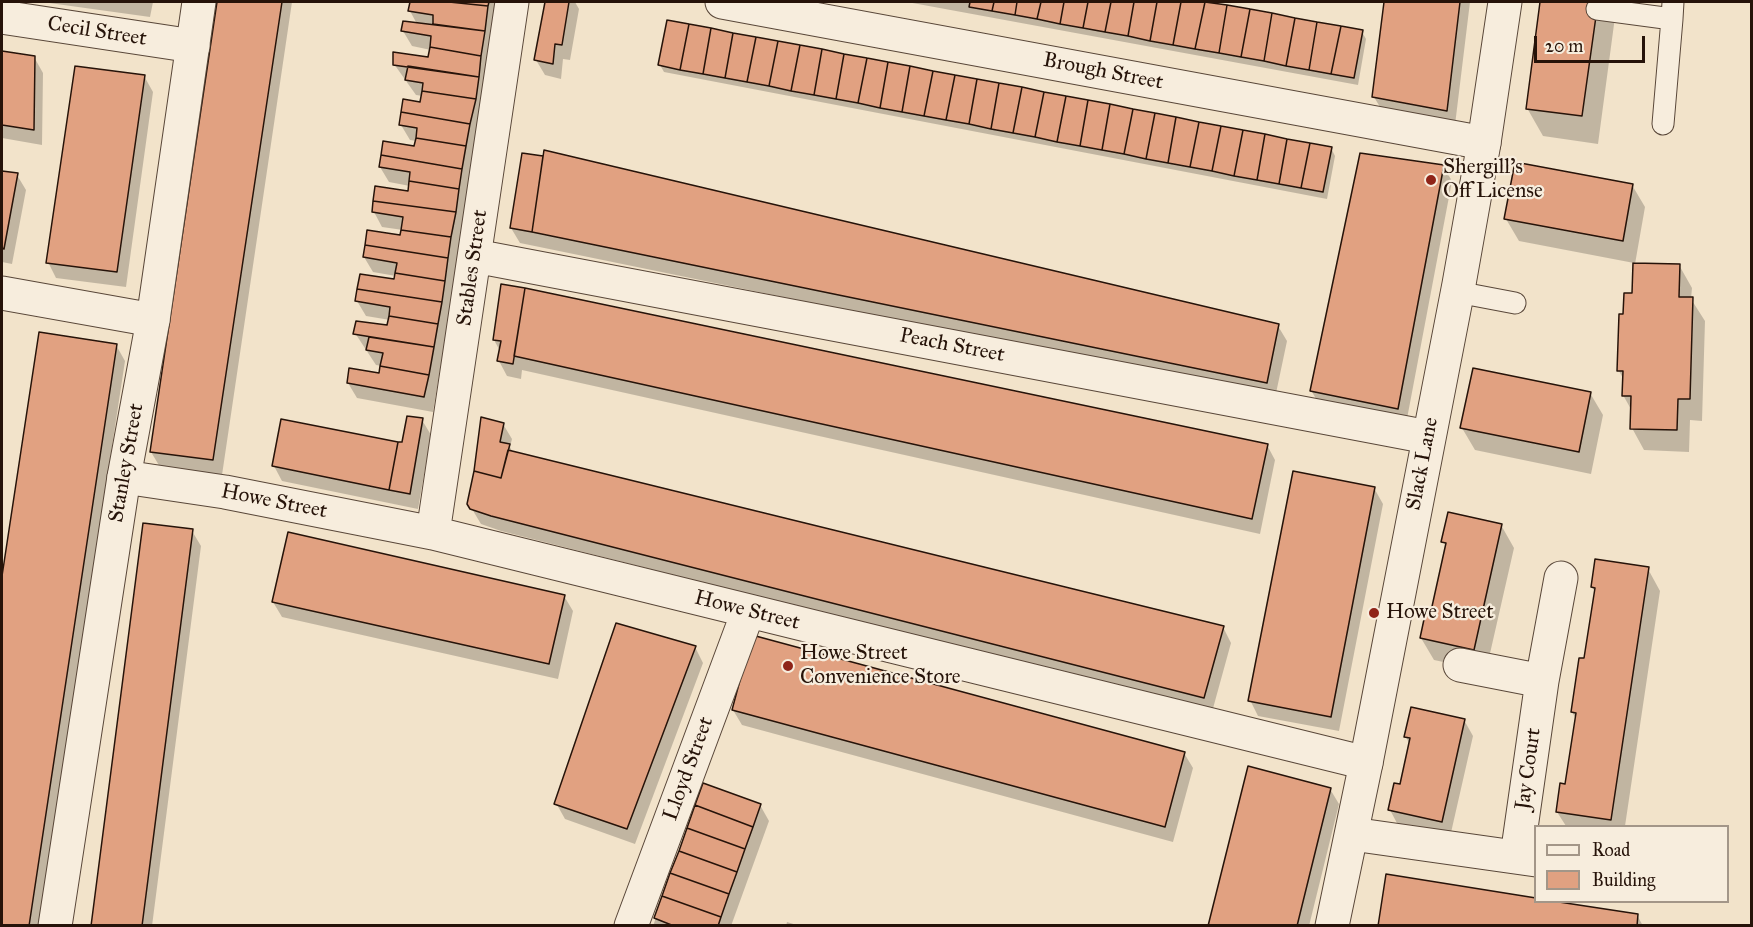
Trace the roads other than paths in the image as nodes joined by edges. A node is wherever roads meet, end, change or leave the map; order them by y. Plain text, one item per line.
1 (199, 2) edge
2 (512, 2) edge
3 (722, 2) edge
4 (1505, 2) edge
5 (1597, 9) dead end
6 (1672, 10) edge
7 (2, 17) edge
8 (193, 46) junction
9 (1663, 124) dead end
10 (1484, 143) junction
11 (475, 256) junction
12 (1457, 292) junction
13 (2, 293) edge
14 (1515, 303) dead end
15 (153, 320) junction
16 (1428, 437) junction
17 (124, 477) junction
18 (433, 533) junction
19 (1561, 578) dead end
20 (748, 612) junction
21 (1460, 665) dead end
22 (1542, 681) junction
23 (1366, 763) junction
24 (1352, 834) junction
25 (1526, 858) edge
26 (55, 926) edge
27 (631, 926) edge
28 (1332, 926) edge

1 - 8 street, Stanley Street
2 - 11 street, Stables Street
3 - 10 street, Brough Street
4 - 10 street, Slack Lane
5 - 6 lane
6 - 9 lane
7 - 8 street, Cecil Street
8 - 15 street, Stanley Street
10 - 12 street, Slack Lane
11 - 16 street, Peach Street
11 - 18 street, Stables Street
12 - 14 lane
12 - 16 street, Slack Lane
13 - 15 street
15 - 17 street, Stanley Street
16 - 23 street, Slack Lane
17 - 18 street, Howe Street
17 - 26 street, Stanley Street
18 - 20 street, Howe Street
19 - 22 street, Jay Court
20 - 23 street, Howe Street
20 - 27 street, Lloyd Street
21 - 22 street
22 - 25 street, Jay Court
23 - 24 street, Slack Lane
24 - 25 street, Jay Court
24 - 28 street, Slack Lane

